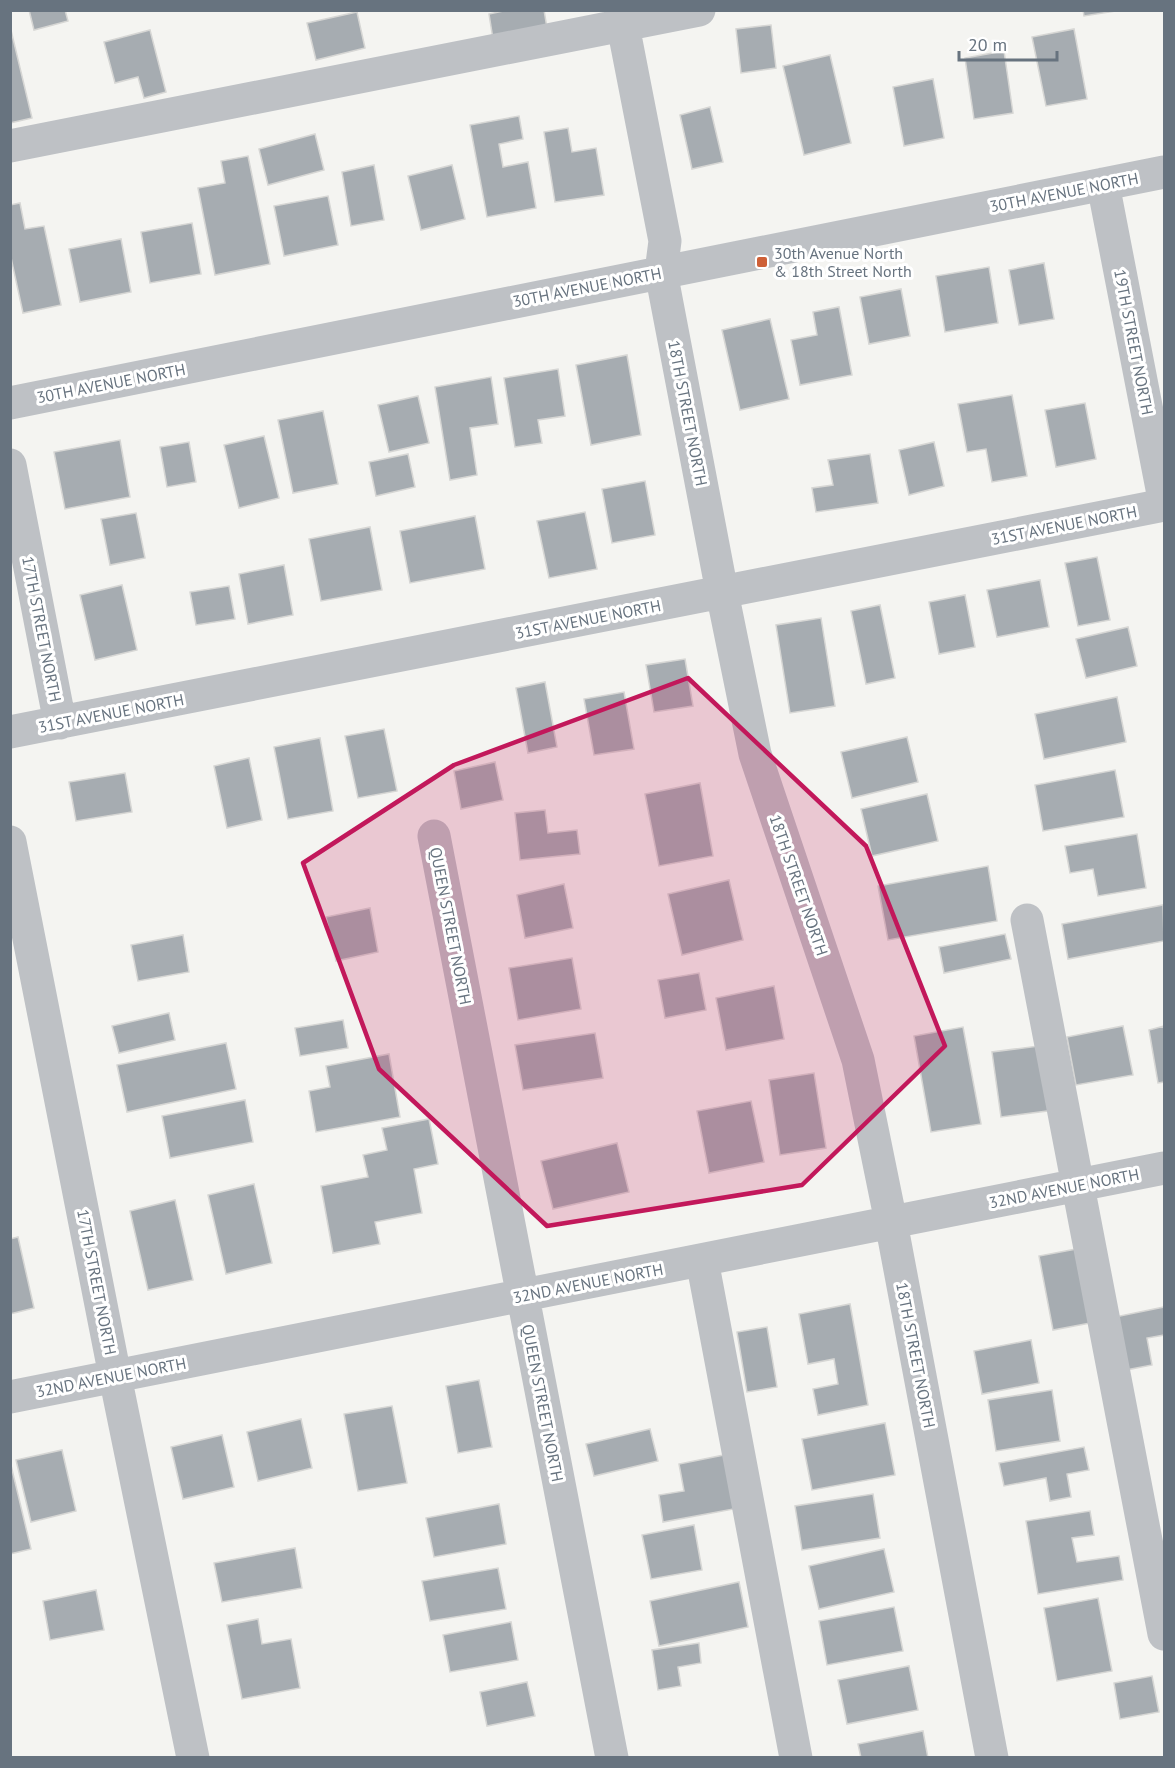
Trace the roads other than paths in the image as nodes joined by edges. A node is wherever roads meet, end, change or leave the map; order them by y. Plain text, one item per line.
1 (699, 10) edge
2 (622, 18) edge
3 (10, 146) edge
4 (1164, 172) edge
5 (1103, 184) junction
6 (661, 272) junction
7 (10, 403) edge
8 (1158, 433) edge
9 (10, 465) edge
10 (1164, 499) edge
11 (1164, 505) edge
12 (722, 592) junction
13 (60, 723) junction
14 (10, 732) edge
15 (434, 836) dead end
16 (10, 842) edge
17 (1027, 920) dead end
18 (1164, 1168) edge
19 (1078, 1185) junction
20 (891, 1222) junction
21 (702, 1260) junction
22 (523, 1296) junction
23 (115, 1376) junction
24 (10, 1397) edge
25 (1164, 1634) edge
26 (193, 1758) edge
27 (612, 1758) edge
28 (796, 1758) edge
29 (992, 1758) edge

1 - 2 street
2 - 3 street
2 - 6 street, 18TH STREET NORTH
4 - 5 street, 30TH AVENUE NORTH
5 - 6 street, 30TH AVENUE NORTH
5 - 8 street, 19TH STREET NORTH
6 - 7 street, 30TH AVENUE NORTH
6 - 12 street, 18TH STREET NORTH
8 - 10 street, 19TH STREET NORTH
9 - 13 street, 17TH STREET NORTH
11 - 12 street, 31ST AVENUE NORTH
12 - 13 street, 31ST AVENUE NORTH
12 - 20 street, 18TH STREET NORTH
13 - 14 street, 31ST AVENUE NORTH
15 - 22 street, QUEEN STREET NORTH
16 - 23 street, 17TH STREET NORTH
17 - 19 street
18 - 19 street, 32ND AVENUE NORTH
19 - 20 street, 32ND AVENUE NORTH
19 - 25 street
20 - 21 street, 32ND AVENUE NORTH
20 - 29 street, 18TH STREET NORTH
21 - 22 street, 32ND AVENUE NORTH
21 - 28 street
22 - 23 street, 32ND AVENUE NORTH
22 - 27 street, QUEEN STREET NORTH
23 - 24 street, 32ND AVENUE NORTH
23 - 26 street, 17TH STREET NORTH

